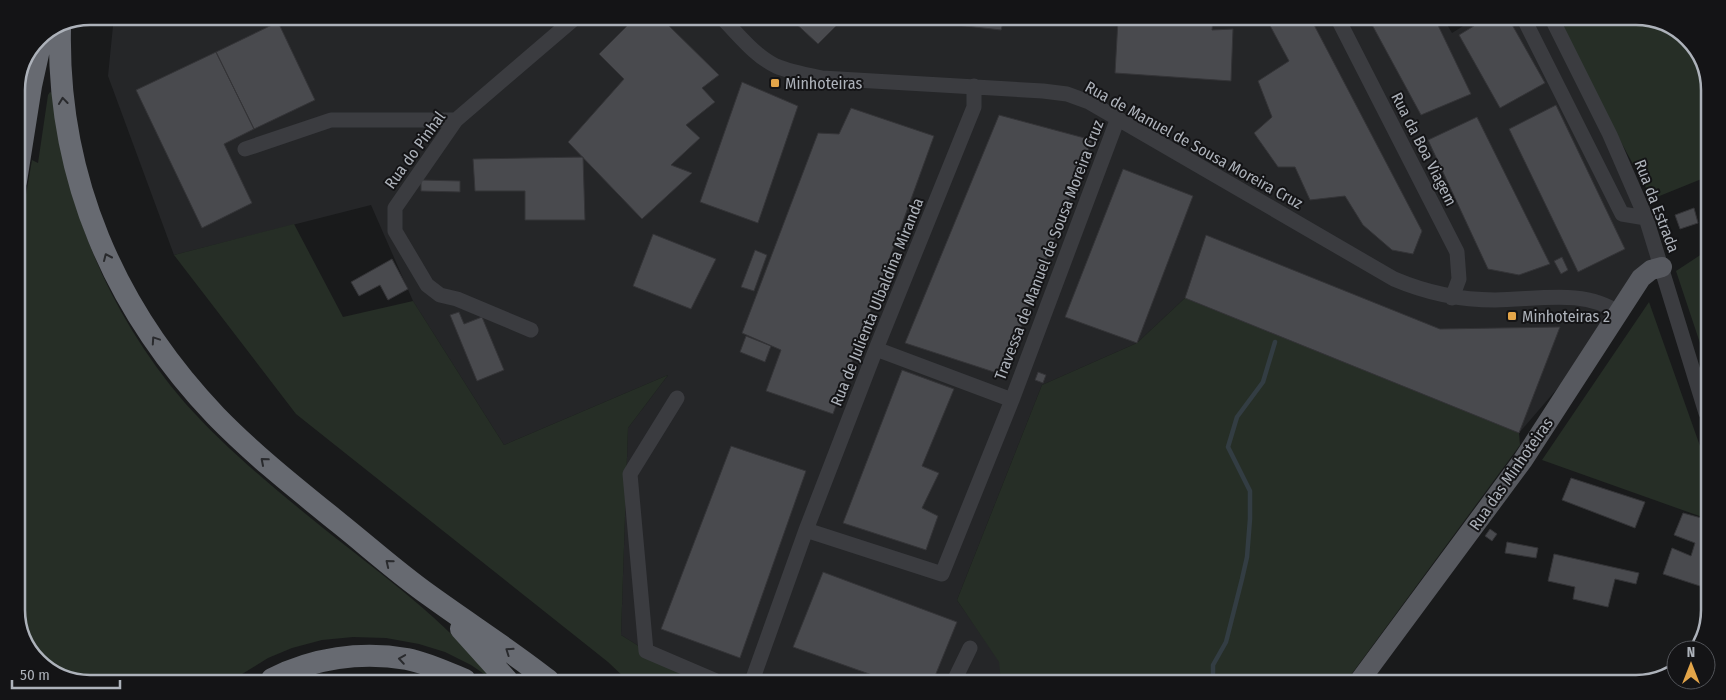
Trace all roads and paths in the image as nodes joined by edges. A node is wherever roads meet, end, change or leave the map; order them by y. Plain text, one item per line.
1 (567, 25) edge
2 (729, 25) edge
3 (1341, 25) edge
4 (1527, 25) edge
5 (1555, 25) edge
6 (60, 33) edge
7 (39, 50) edge
8 (974, 86) junction
9 (1118, 118) junction
10 (456, 120) junction
11 (25, 128) edge
12 (245, 149) dead end
13 (1646, 218) junction
14 (1662, 267) junction
15 (1452, 298) junction
16 (1619, 313) junction
17 (531, 330) dead end
18 (876, 349) junction
19 (1701, 396) edge
20 (677, 398) dead end
21 (1012, 400) junction
22 (806, 530) junction
23 (427, 594) junction
24 (970, 648) dead end
25 (281, 675) edge
26 (453, 675) edge
27 (503, 675) edge
28 (542, 675) edge
29 (704, 675) edge
30 (754, 675) edge
31 (957, 675) edge
32 (1364, 675) edge

1 - 10 street, Rua do Pinhal
2 - 8 street, Rua de Manuel de Sousa Moreira Cruz
3 - 15 street, Rua da Boa Viagem
4 - 13 street
5 - 13 street, Rua da Estrada
23 -> 6 highway
7 - 11 highway
8 - 9 street, Rua de Manuel de Sousa Moreira Cruz
8 - 18 street, Rua de Julienta Ulbaldina Miranda
9 - 15 street, Rua de Manuel de Sousa Moreira Cruz
9 - 21 street, Travessa de Manuel de Sousa Moreira Cruz
10 - 12 street
10 - 17 street, Rua do Pinhal
13 - 14 street, Rua da Estrada
14 - 16 main road, Rua das Minhoteiras
14 - 19 street, Rua da Estrada
15 - 16 street, Rua de Manuel de Sousa Moreira Cruz
16 - 32 main road, Rua das Minhoteiras
18 - 21 street, Travessa de Manuel de Sousa Moreira Cruz
18 - 22 street, Rua de Julienta Ulbaldina Miranda
20 - 29 street
21 - 22 street
22 - 30 street, Rua de Julienta Ulbaldina Miranda
23 - 27 highway
28 -> 23 highway
24 - 31 street
26 -> 25 highway

